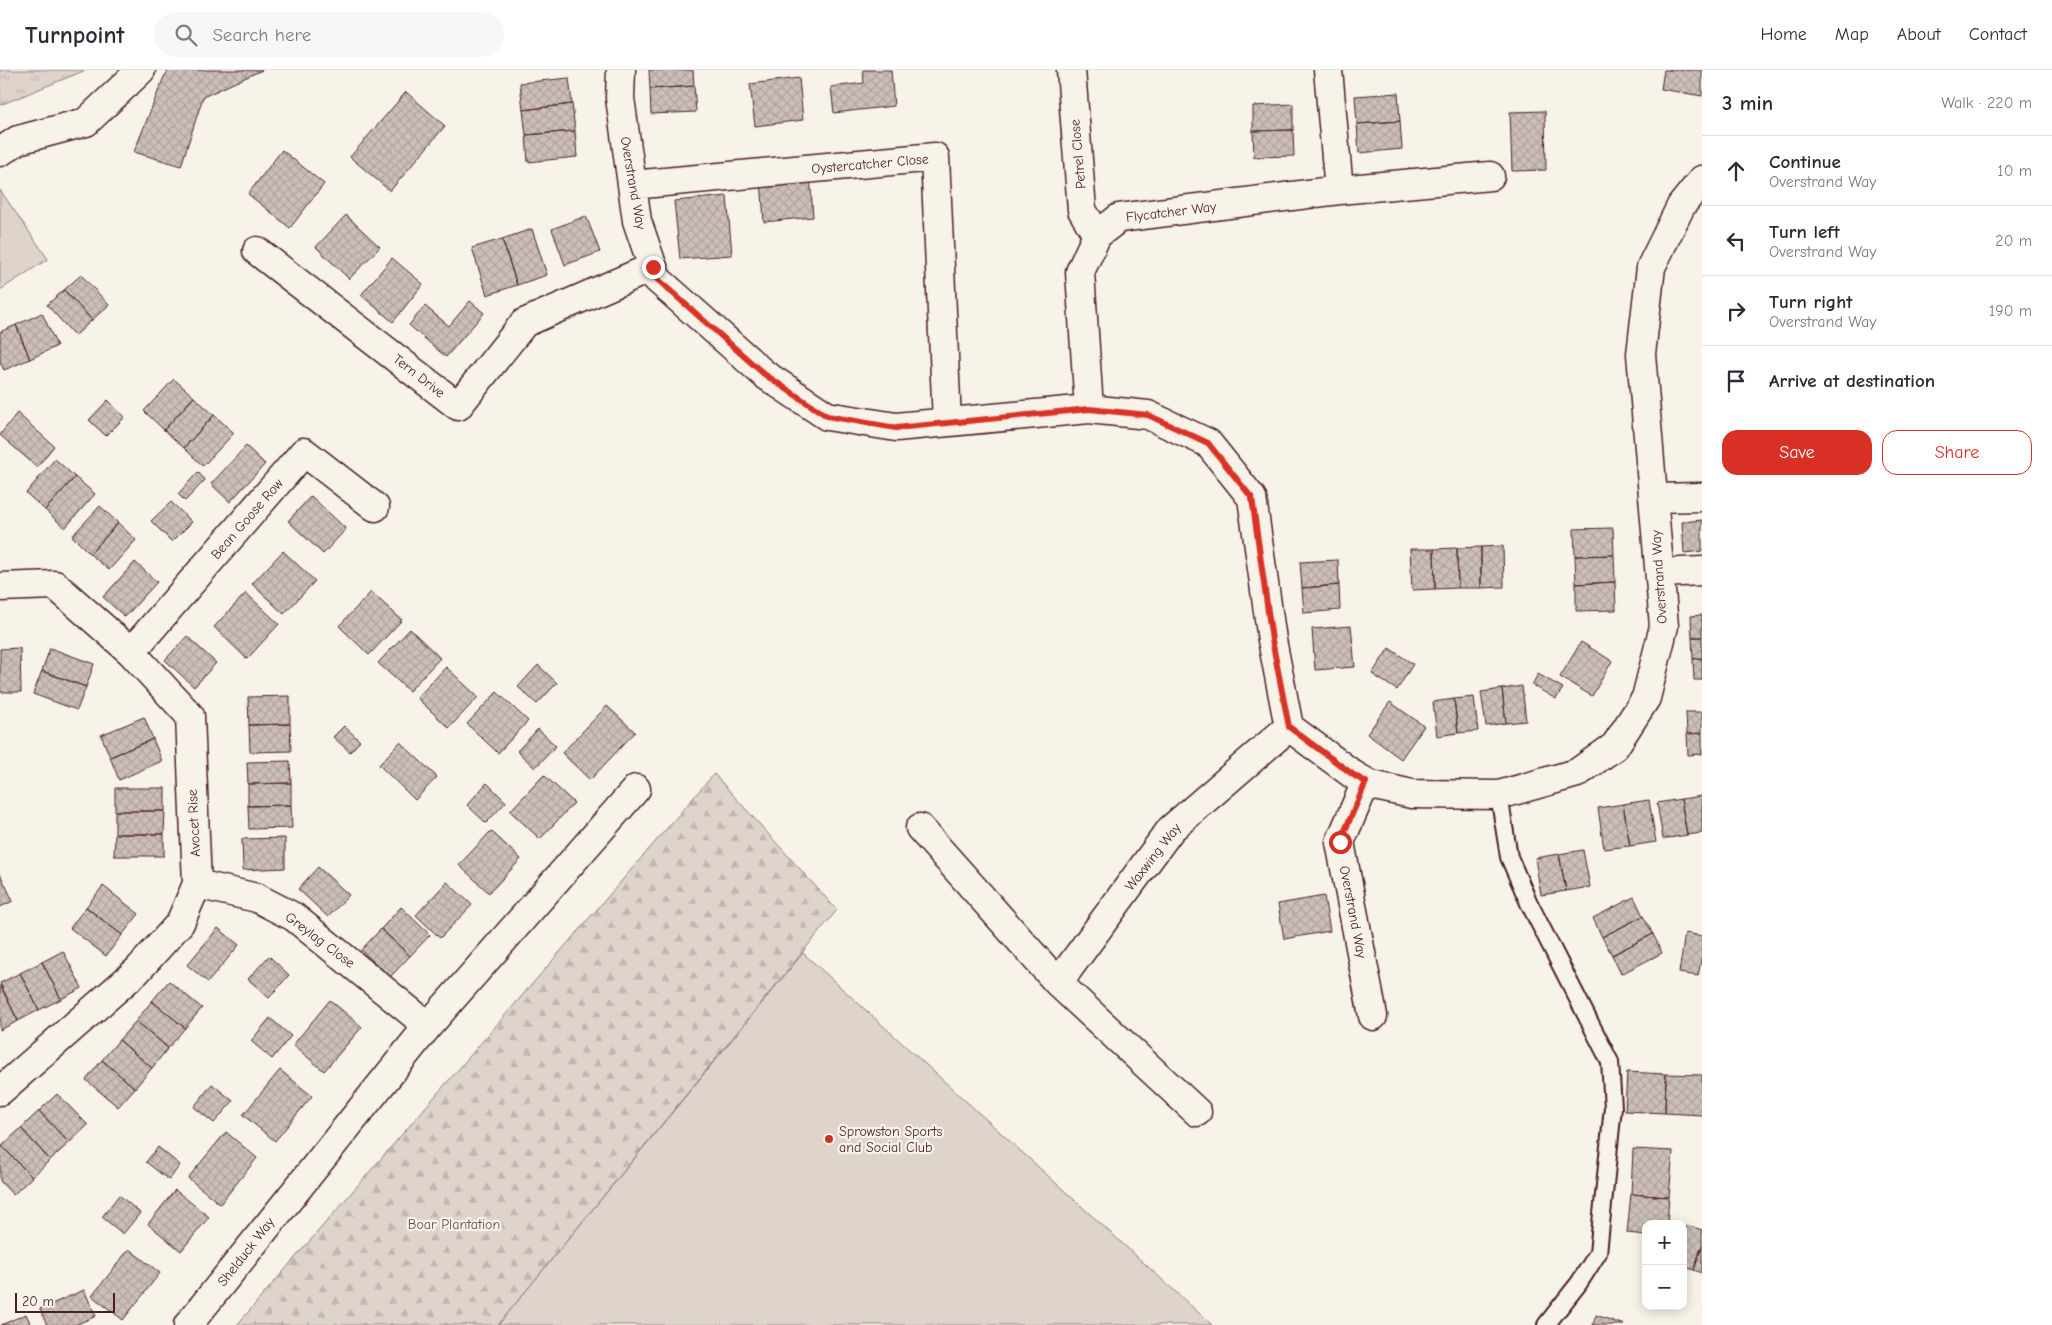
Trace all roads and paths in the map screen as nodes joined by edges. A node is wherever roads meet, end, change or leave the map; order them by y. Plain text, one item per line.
1 (141, 70) edge
2 (621, 70) edge
3 (1071, 70) edge
4 (1328, 70) edge
5 (0, 152) edge
6 (1490, 176) dead end
7 (1702, 180) edge
8 (632, 185) junction
9 (1339, 190) junction
10 (1097, 235) junction
11 (257, 251) dead end
12 (653, 267) junction
13 (1089, 409) junction
14 (947, 422) junction
15 (1702, 497) edge
16 (1653, 498) junction
17 (375, 507) dead end
18 (1702, 571) edge
19 (1660, 573) junction
20 (0, 587) edge
21 (131, 652) junction
22 (1289, 727) junction
23 (1366, 782) junction
24 (636, 789) dead end
25 (1499, 794) junction
26 (920, 828) dead end
27 (197, 884) junction
28 (1058, 983) junction
29 (1373, 1016) dead end
30 (428, 1026) junction
31 (0, 1091) edge
32 (1197, 1112) dead end
33 (188, 1325) edge
34 (1546, 1325) edge

1 - 5 street
2 - 8 street, Overstrand Way
3 - 10 street, Petrel Close
4 - 9 street
6 - 9 street, Flycatcher Way
7 - 16 street, Overstrand Way
8 - 12 street, Overstrand Way
8 - 14 street, Oystercatcher Close
9 - 10 street, Flycatcher Way
10 - 13 street, Flycatcher Way
11 - 12 street, Tern Drive
12 - 14 street, Overstrand Way
13 - 14 street, Overstrand Way
13 - 22 street, Overstrand Way
15 - 16 street
16 - 19 street, Overstrand Way
17 - 21 street, Bean Goose Row
18 - 19 street
19 - 25 street, Overstrand Way
20 - 21 street, Avocet Rise
21 - 27 street, Avocet Rise
22 - 23 street, Overstrand Way
22 - 28 street, Waxwing Way
23 - 25 street, Overstrand Way
23 - 29 street, Overstrand Way
24 - 30 street, Shelduck Way
25 - 34 lane
26 - 28 street
27 - 30 street, Greylag Close
27 - 31 street, Avocet Rise
28 - 32 street
30 - 33 street, Shelduck Way

